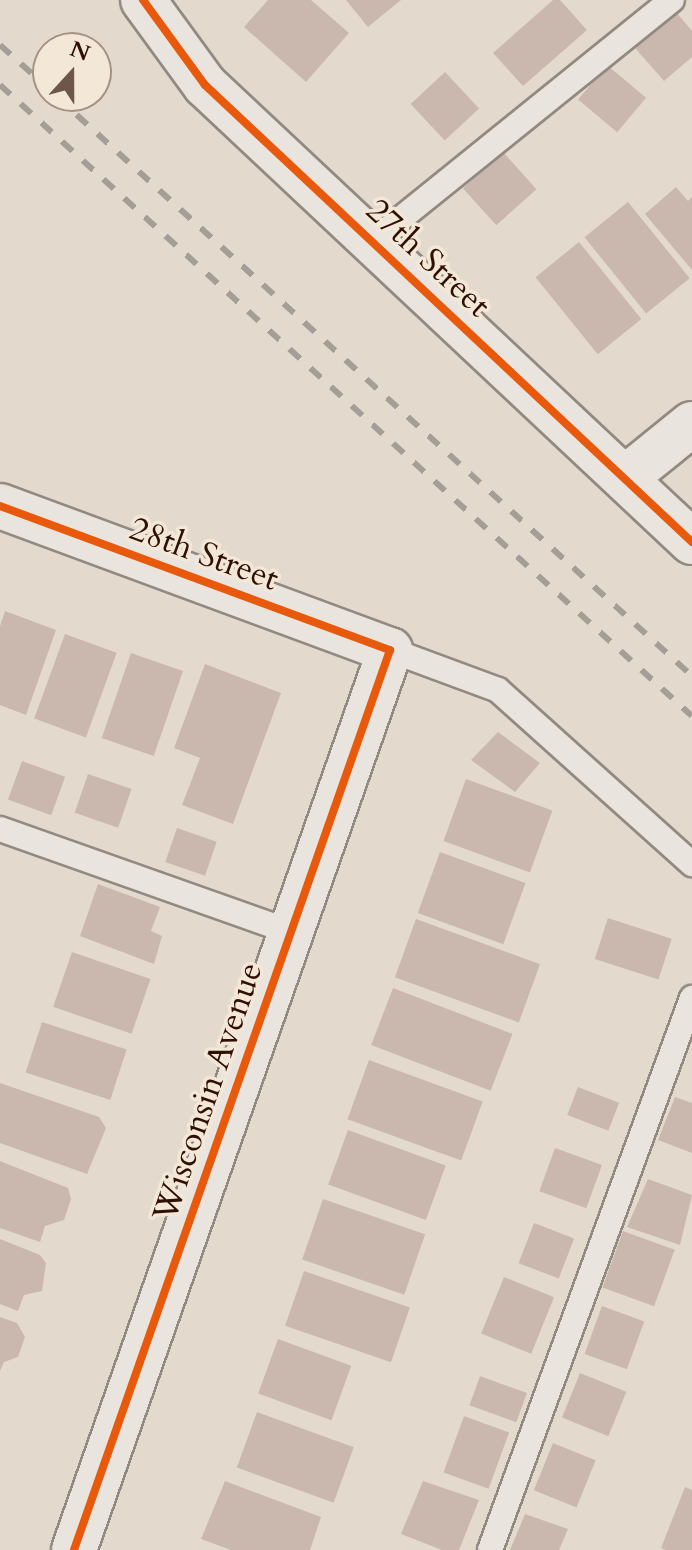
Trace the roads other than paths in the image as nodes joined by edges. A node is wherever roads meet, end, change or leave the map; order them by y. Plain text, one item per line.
1 (143, 0) edge
2 (672, 0) edge
3 (373, 241) junction
4 (692, 424) edge
5 (625, 478) junction
6 (0, 506) edge
7 (692, 542) edge
8 (390, 650) junction
9 (0, 829) edge
10 (692, 864) edge
11 (291, 932) junction
12 (692, 998) edge
13 (74, 1550) edge
14 (490, 1550) edge

1 - 3 street, 27th Street
2 - 3 lane
3 - 5 street, 27th Street
4 - 5 street
5 - 7 street, 27th Street
6 - 8 street, 28th Street
8 - 10 lane
8 - 11 street, Wisconsin Avenue
9 - 11 lane
11 - 13 street, Wisconsin Avenue
12 - 14 lane

